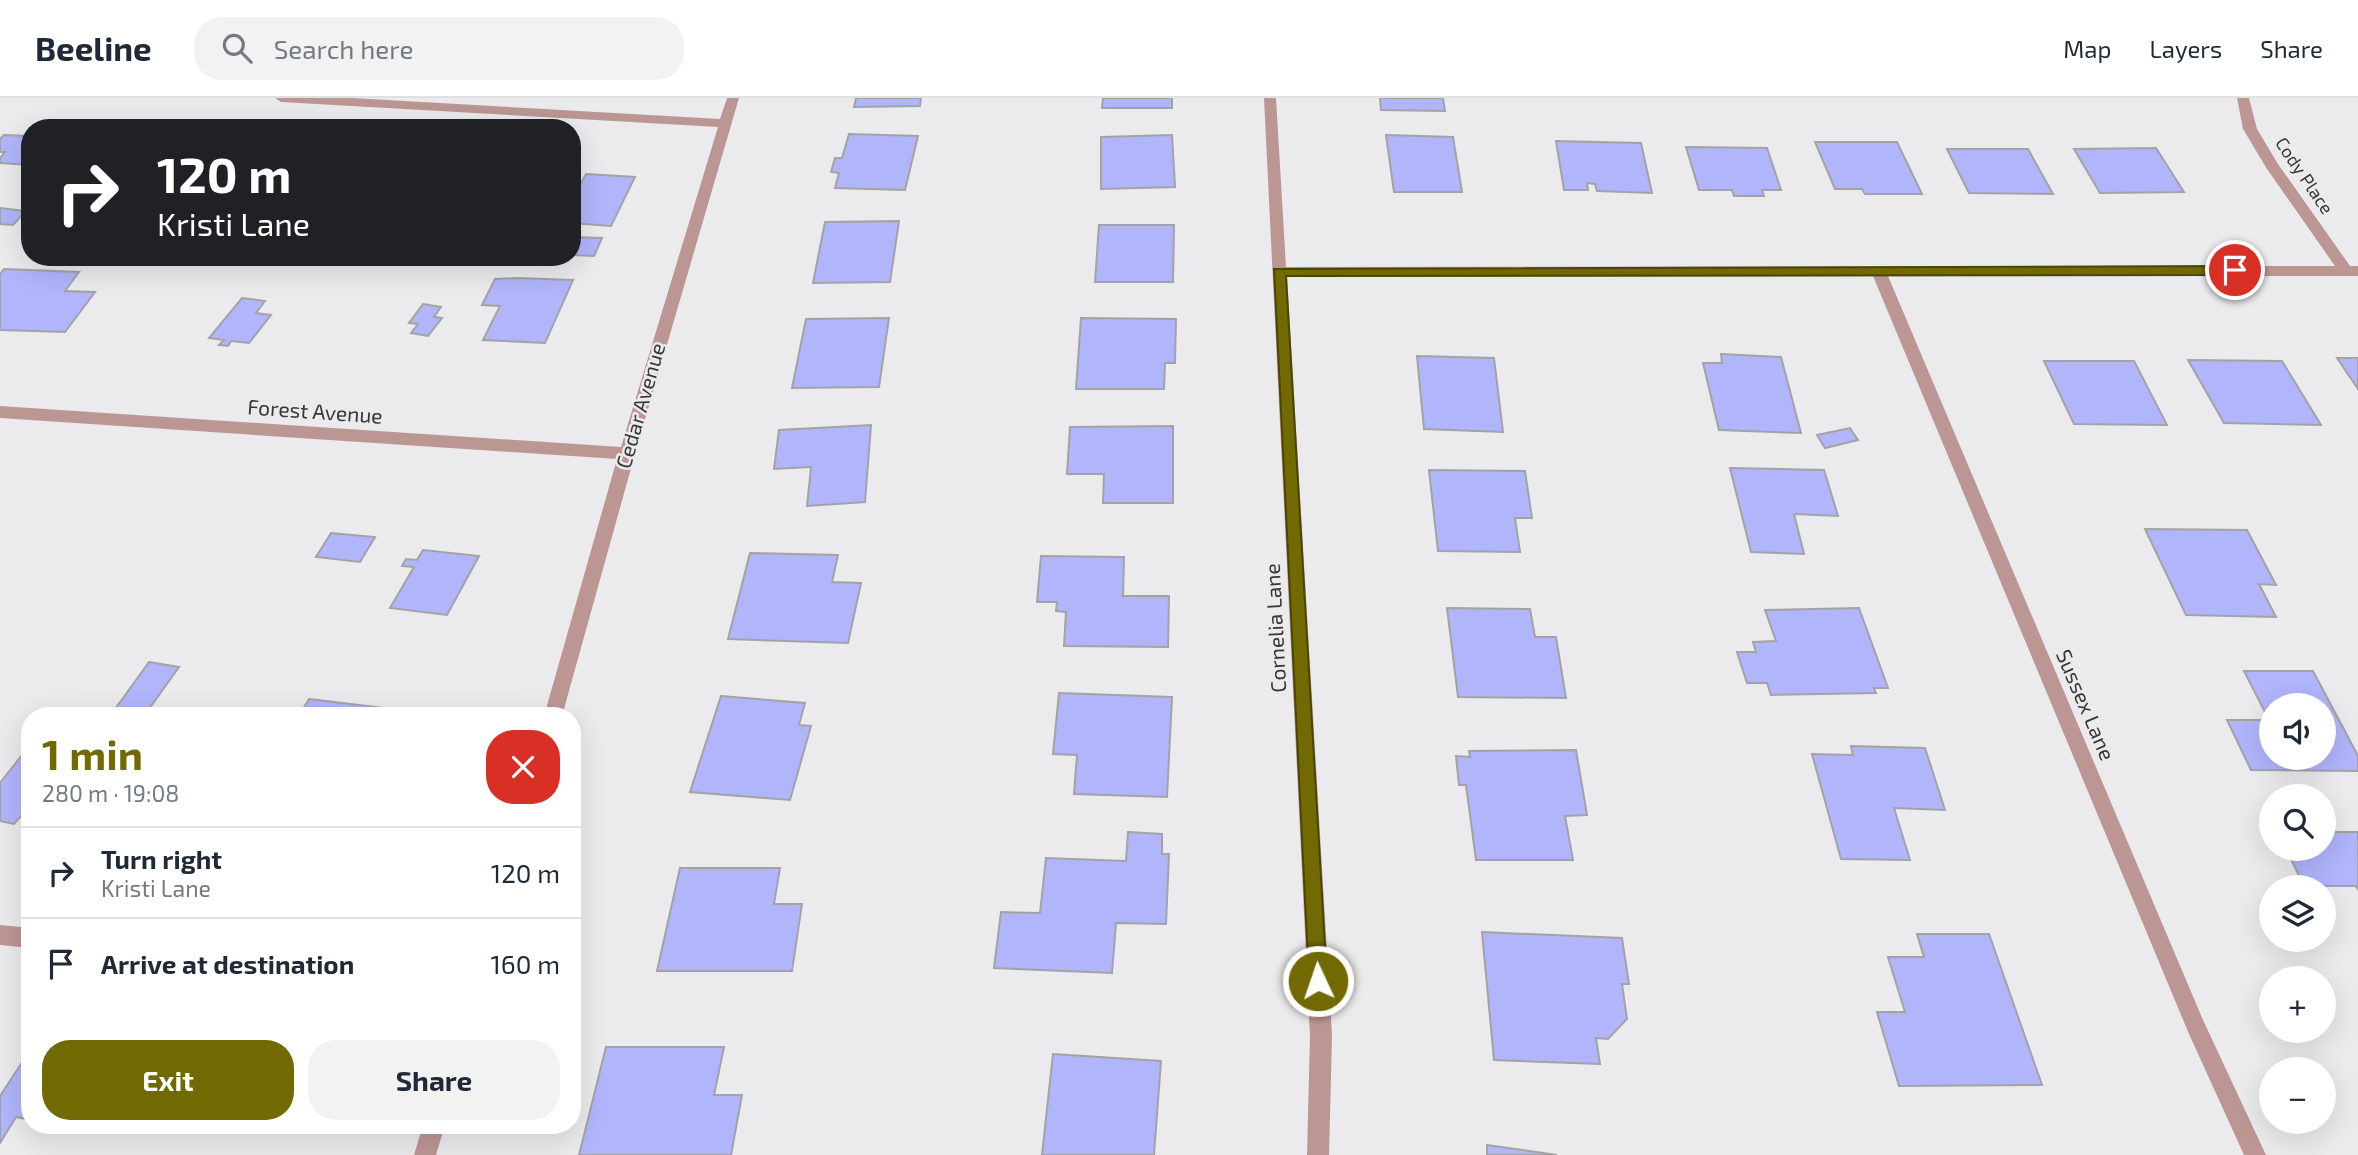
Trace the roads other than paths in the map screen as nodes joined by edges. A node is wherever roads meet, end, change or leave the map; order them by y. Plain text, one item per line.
1 (281, 98) edge
2 (733, 98) edge
3 (1270, 98) edge
4 (2243, 98) edge
5 (726, 123) junction
6 (2351, 270) edge
7 (1878, 271) junction
8 (1279, 272) junction
9 (0, 412) edge
10 (626, 454) junction
11 (556, 707) edge
12 (0, 935) edge
13 (21, 937) edge
14 (431, 1134) edge
15 (425, 1155) edge
16 (1318, 1155) edge
17 (2255, 1155) edge

1 - 5 street
2 - 5 street, Cedar Avenue
3 - 8 street, Cornelia Lane
4 - 6 street, Cody Place
5 - 10 street, Cedar Avenue
6 - 7 street
7 - 8 street
7 - 17 street, Sussex Lane
8 - 16 street, Cornelia Lane
9 - 10 street, Forest Avenue
10 - 11 street, Cedar Avenue
12 - 13 street
14 - 15 street

